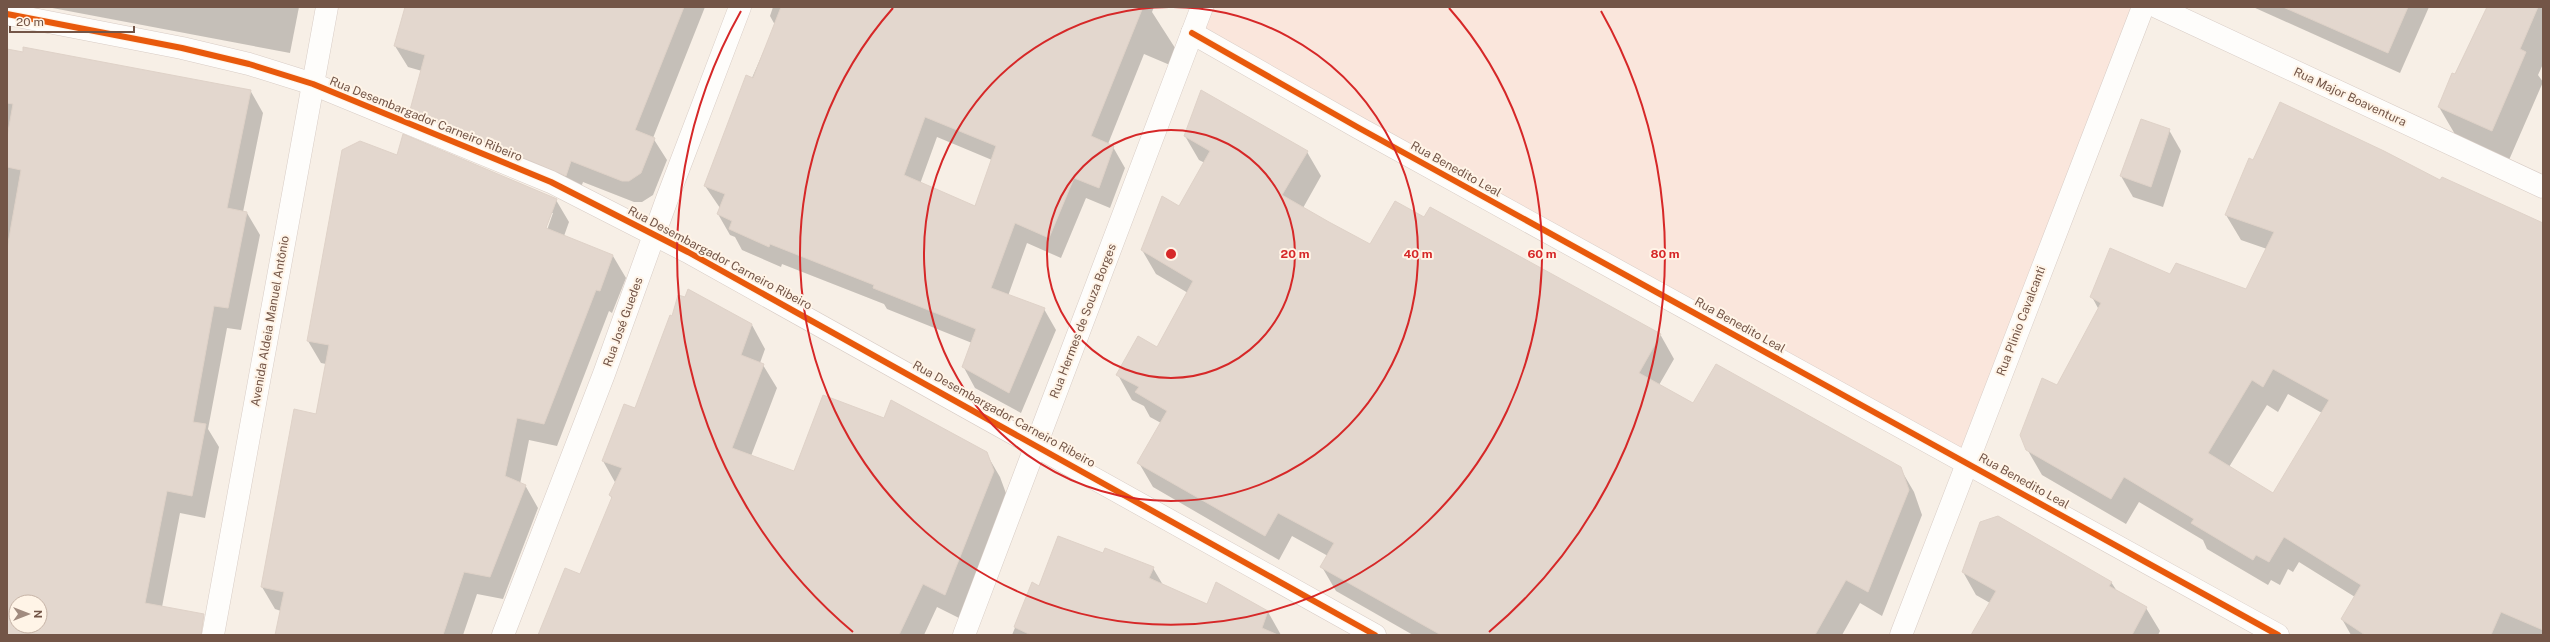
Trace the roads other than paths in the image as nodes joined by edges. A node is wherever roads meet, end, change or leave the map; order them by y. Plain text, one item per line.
1 (327, 7) edge
2 (740, 7) edge
3 (1202, 7) edge
4 (2143, 7) edge
5 (2157, 7) edge
6 (7, 14) edge
7 (1192, 33) junction
8 (313, 84) junction
9 (2543, 187) edge
10 (654, 233) junction
11 (1036, 445) junction
12 (1967, 462) junction
13 (213, 635) edge
14 (503, 635) edge
15 (964, 635) edge
16 (1375, 635) edge
17 (1901, 635) edge
18 (2278, 635) edge

1 - 8 street, Avenida Aldeia Manuel Antônio
2 - 10 street, Rua José Guedes
3 - 7 street, Rua Hermes de Souza Borges
4 - 12 street, Rua Plinio Cavalcanti
5 - 9 street, Rua Major Boaventura
6 - 8 street, Rua Desembargador Carneiro Ribeiro
7 - 11 street, Rua Hermes de Souza Borges
7 - 12 street, Rua Benedito Leal
8 - 10 street, Rua Desembargador Carneiro Ribeiro
8 - 13 street, Avenida Aldeia Manuel Antônio
10 - 11 street, Rua Desembargador Carneiro Ribeiro
10 - 14 street, Rua José Guedes
11 - 15 street, Rua Hermes de Souza Borges
11 - 16 street, Rua Desembargador Carneiro Ribeiro
12 - 17 street, Rua Plinio Cavalcanti
12 - 18 street, Rua Benedito Leal

